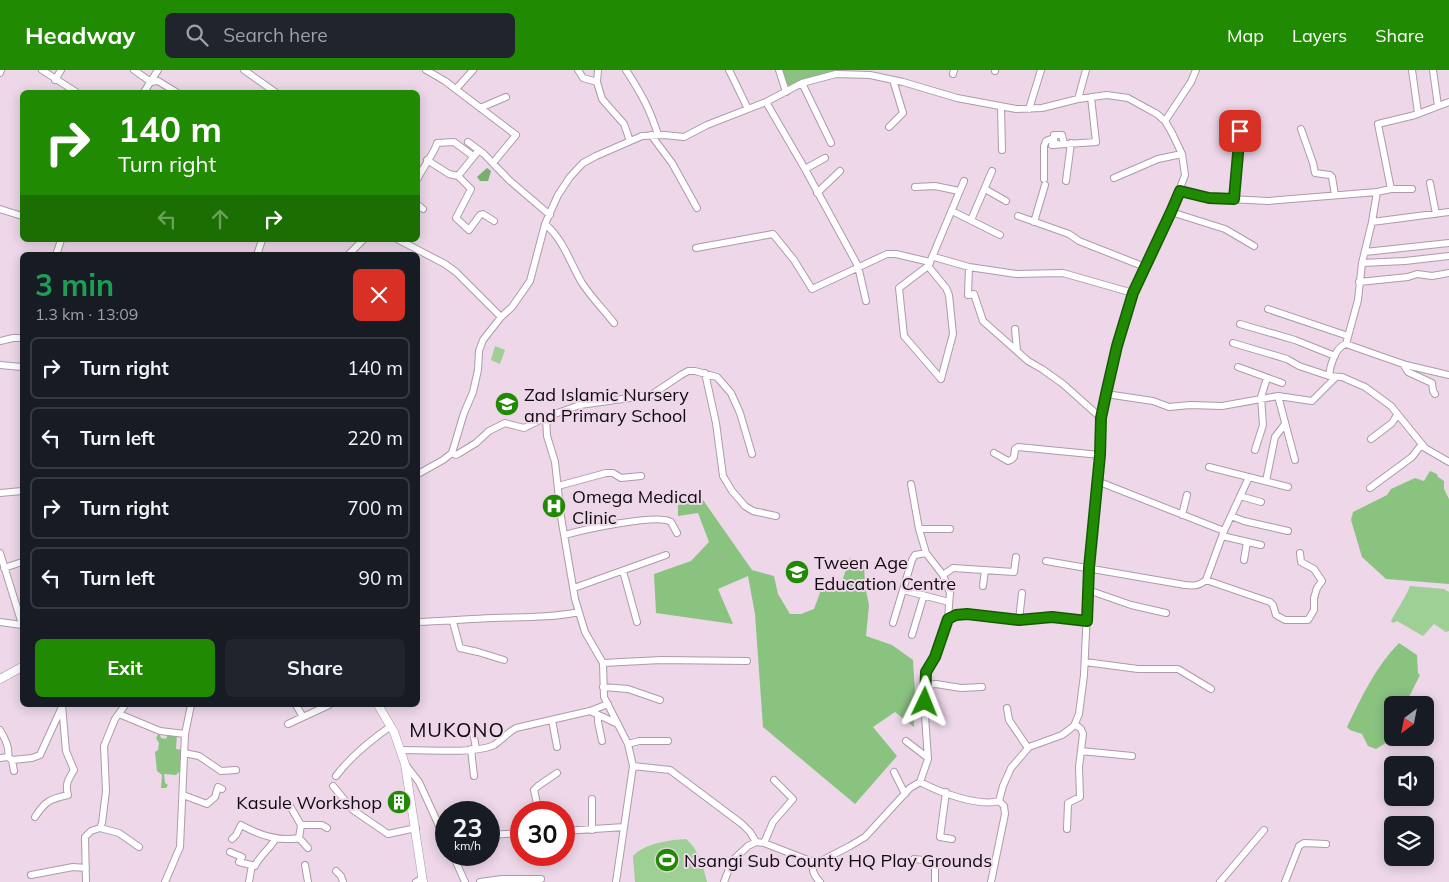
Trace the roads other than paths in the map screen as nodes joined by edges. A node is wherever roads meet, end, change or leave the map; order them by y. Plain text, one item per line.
1 (42, 70) edge
2 (61, 70) edge
3 (134, 70) edge
4 (158, 70) edge
5 (244, 70) edge
6 (426, 70) edge
7 (473, 70) edge
8 (578, 70) edge
9 (598, 70) edge
10 (626, 70) edge
11 (729, 70) edge
12 (779, 70) edge
13 (1041, 70) edge
14 (1086, 70) edge
15 (1196, 70) edge
16 (1412, 70) edge
17 (1433, 70) edge
18 (839, 72) edge
19 (55, 80) junction
20 (893, 80) junction
21 (151, 82) junction
22 (597, 82) junction
23 (802, 83) junction
24 (456, 89) junction
25 (72, 90) edge
26 (145, 90) edge
27 (173, 90) edge
28 (272, 90) edge
29 (786, 92) junction
30 (506, 97) dead end
31 (1090, 97) junction
32 (1078, 99) junction
33 (766, 102) junction
34 (1449, 102) edge
35 (1438, 106) junction
36 (1001, 107) junction
37 (480, 108) junction
38 (748, 109) junction
39 (1029, 109) junction
40 (1418, 114) junction
41 (1164, 122) junction
42 (889, 127) dead end
43 (1301, 129) dead end
44 (1240, 131) dead end
45 (654, 135) junction
46 (630, 140) junction
47 (468, 142) dead end
48 (831, 143) dead end
49 (1068, 144) junction
50 (479, 150) junction
51 (1002, 150) dead end
52 (1182, 154) junction
53 (473, 156) junction
54 (825, 158) dead end
55 (427, 160) junction
56 (493, 163) junction
57 (805, 169) junction
58 (992, 171) dead end
59 (840, 172) dead end
60 (420, 174) edge
61 (458, 176) junction
62 (1114, 178) dead end
63 (964, 180) dead end
64 (1066, 181) dead end
65 (1430, 183) dead end
66 (915, 187) dead end
67 (985, 189) junction
68 (1390, 189) junction
69 (1412, 189) dead end
70 (959, 191) junction
71 (1180, 191) junction
72 (1376, 192) junction
73 (818, 193) junction
74 (1335, 196) junction
75 (1234, 199) junction
76 (1006, 201) dead end
77 (697, 208) dead end
78 (0, 209) edge
79 (952, 211) junction
80 (1171, 212) junction
81 (1449, 212) edge
82 (1436, 214) junction
83 (20, 215) edge
84 (550, 216) junction
85 (1018, 216) dead end
86 (971, 220) junction
87 (494, 221) dead end
88 (1034, 222) junction
89 (1372, 222) junction
90 (545, 224) junction
91 (1000, 235) dead end
92 (361, 242) edge
93 (403, 242) edge
94 (1449, 243) edge
95 (1254, 246) dead end
96 (696, 248) dead end
97 (351, 252) edge
98 (1365, 252) junction
99 (1449, 256) edge
100 (930, 262) junction
101 (1362, 263) junction
102 (858, 266) junction
103 (969, 267) junction
104 (1145, 267) junction
105 (1449, 273) edge
106 (1359, 282) junction
107 (1133, 293) junction
108 (866, 301) dead end
109 (1268, 309) dead end
110 (501, 317) junction
111 (614, 323) dead end
112 (1240, 324) dead end
113 (1015, 329) dead end
114 (1348, 336) junction
115 (20, 338) edge
116 (0, 341) edge
117 (1233, 344) dead end
118 (1346, 344) junction
119 (1017, 350) junction
120 (1335, 356) junction
121 (1402, 364) junction
122 (0, 365) edge
123 (20, 367) edge
124 (1238, 367) dead end
125 (706, 373) junction
126 (1449, 375) edge
127 (1329, 376) junction
128 (1336, 377) junction
129 (1267, 378) junction
130 (1282, 383) dead end
131 (1106, 394) junction
132 (1435, 394) dead end
133 (1278, 396) junction
134 (1262, 399) junction
135 (1397, 415) junction
136 (546, 417) junction
137 (1101, 418) junction
138 (1285, 424) junction
139 (1371, 439) dead end
140 (1422, 444) junction
141 (1255, 450) dead end
142 (452, 453) junction
143 (994, 453) dead end
144 (752, 454) dead end
145 (1100, 455) junction
146 (1295, 460) dead end
147 (1449, 462) edge
148 (1209, 467) dead end
149 (420, 473) edge
150 (641, 476) dead end
151 (1249, 477) junction
152 (1266, 481) junction
153 (911, 484) dead end
154 (1098, 484) junction
155 (558, 486) junction
156 (1288, 487) dead end
157 (1370, 488) dead end
158 (20, 491) edge
159 (0, 493) edge
160 (1187, 495) dead end
161 (1240, 496) junction
162 (1261, 502) dead end
163 (1182, 515) junction
164 (776, 516) dead end
165 (1231, 516) junction
166 (919, 529) junction
167 (950, 529) dead end
168 (1288, 531) dead end
169 (677, 533) dead end
170 (1223, 534) junction
171 (564, 535) junction
172 (1246, 542) junction
173 (1261, 545) dead end
174 (0, 553) edge
175 (926, 553) junction
176 (1300, 553) dead end
177 (666, 555) dead end
178 (1016, 557) dead end
179 (1046, 560) dead end
180 (1244, 560) dead end
181 (20, 562) edge
182 (3, 565) edge
183 (1089, 568) junction
184 (985, 570) junction
185 (623, 571) junction
186 (943, 575) junction
187 (1206, 580) junction
188 (983, 586) dead end
189 (574, 588) junction
190 (904, 590) junction
191 (1088, 590) junction
192 (1022, 593) dead end
193 (924, 595) junction
194 (949, 602) junction
195 (578, 612) junction
196 (1166, 613) dead end
197 (20, 618) edge
198 (948, 619) junction
199 (1019, 620) junction
200 (1087, 621) junction
201 (0, 622) edge
202 (420, 622) edge
203 (453, 622) junction
204 (637, 622) dead end
205 (892, 623) dead end
206 (20, 624) edge
207 (912, 635) dead end
208 (504, 660) dead end
209 (747, 661) dead end
210 (1085, 662) junction
211 (603, 663) junction
212 (20, 668) edge
213 (0, 679) edge
214 (925, 685) junction
215 (603, 687) junction
216 (982, 687) dead end
217 (1211, 689) dead end
218 (660, 700) dead end
219 (608, 704) junction
220 (62, 707) edge
221 (62, 707) edge
222 (124, 707) edge
223 (191, 707) edge
224 (297, 707) edge
225 (325, 707) edge
226 (379, 707) edge
227 (1007, 708) dead end
228 (590, 711) junction
229 (119, 714) junction
230 (598, 715) junction
231 (303, 717) junction
232 (552, 720) junction
233 (288, 724) dead end
234 (618, 724) junction
235 (1075, 724) junction
236 (391, 726) junction
237 (0, 730) edge
238 (473, 732) dead end
239 (184, 734) junction
240 (906, 740) dead end
241 (602, 741) dead end
242 (668, 741) dead end
243 (628, 744) junction
244 (557, 747) dead end
245 (1028, 748) junction
246 (474, 749) junction
247 (401, 750) junction
248 (1081, 751) junction
249 (184, 753) junction
250 (1132, 756) dead end
251 (0, 758) edge
252 (928, 758) junction
253 (10, 759) junction
254 (405, 764) junction
255 (633, 766) junction
256 (236, 770) dead end
257 (14, 771) dead end
258 (894, 772) dead end
259 (557, 773) dead end
260 (336, 776) dead end
261 (474, 776) dead end
262 (774, 780) dead end
263 (920, 782) junction
264 (333, 786) dead end
265 (222, 789) dead end
266 (946, 792) junction
267 (905, 794) junction
268 (183, 795) junction
269 (592, 799) dead end
270 (536, 801) edge
271 (999, 801) junction
272 (290, 806) dead end
273 (435, 816) edge
274 (35, 817) dead end
275 (301, 825) junction
276 (624, 827) junction
277 (100, 828) junction
278 (327, 828) dead end
279 (416, 828) junction
280 (1067, 829) dead end
281 (592, 830) junction
282 (1264, 830) dead end
283 (575, 831) edge
284 (276, 838) junction
285 (299, 838) junction
286 (232, 839) dead end
287 (952, 839) dead end
288 (756, 842) junction
289 (764, 843) junction
290 (1326, 844) dead end
291 (139, 847) dead end
292 (308, 848) dead end
293 (230, 852) dead end
294 (914, 859) dead end
295 (813, 862) junction
296 (252, 865) junction
297 (304, 865) dead end
298 (458, 866) edge
299 (86, 868) junction
300 (336, 871) dead end
301 (31, 874) dead end
302 (541, 879) dead end
303 (421, 881) edge
304 (86, 882) edge
305 (165, 882) edge
306 (249, 882) edge
307 (308, 882) edge
308 (343, 882) edge
309 (465, 882) edge
310 (480, 882) edge
311 (616, 882) edge
312 (724, 882) edge
313 (820, 882) edge
314 (935, 882) edge
315 (991, 882) edge
316 (1220, 882) edge
317 (1285, 882) edge

1 - 19 street
2 - 19 street
3 - 21 street
4 - 21 street
5 - 28 street
6 - 24 street
7 - 24 street
8 - 22 street
9 - 22 street
10 - 45 street
11 - 38 street
12 - 29 street
13 - 39 street
14 - 32 street
15 - 41 street
16 - 40 street
17 - 35 street
18 - 20 street
18 - 23 street
19 - 25 street
20 - 36 street
20 - 42 street
21 - 26 street
21 - 27 street
22 - 46 street
23 - 29 street
23 - 48 street
24 - 37 street
29 - 33 street
30 - 37 street
31 - 32 street
31 - 41 street
31 - 49 street
32 - 39 street
33 - 38 street
33 - 57 street
34 - 35 street
35 - 40 street
36 - 39 street
36 - 51 street
37 - 56 street
38 - 45 street
40 - 68 street
41 - 52 street
43 - 74 street
44 - 75 street
45 - 46 street
45 - 77 street
46 - 84 street
47 - 50 street
49 - 64 street
49 - 88 street
50 - 53 street
50 - 56 street
52 - 62 street
52 - 71 street
53 - 55 street
53 - 61 street
54 - 57 street
55 - 60 street
55 - 61 street
56 - 84 street
57 - 73 street
58 - 67 street
59 - 73 street
61 - 87 street
63 - 70 street
65 - 82 street
66 - 70 street
67 - 76 street
67 - 86 street
68 - 69 street
68 - 72 street
70 - 79 street
71 - 75 street
71 - 80 street
72 - 74 street
72 - 89 street
73 - 102 street
74 - 75 street
78 - 83 street
79 - 86 street
79 - 100 street
80 - 95 street
80 - 104 street
81 - 82 street
82 - 89 street
84 - 90 street
85 - 88 street
86 - 91 street
88 - 104 street
89 - 98 street
90 - 110 street
90 - 111 street
92 - 97 street
93 - 110 street
94 - 98 street
96 - 102 street
98 - 101 street
99 - 101 street
100 - 100 street
100 - 102 street
100 - 103 street
101 - 106 street
102 - 108 street
103 - 107 street
103 - 119 street
104 - 107 street
105 - 106 street
106 - 114 street
107 - 131 street
109 - 114 street
110 - 142 street
112 - 120 street
113 - 119 street
114 - 118 street
115 - 116 street
117 - 127 street
118 - 120 street
118 - 121 street
119 - 137 street
120 - 127 street
121 - 126 street
121 - 132 street
122 - 123 street
124 - 129 street
125 - 136 street
125 - 144 street
125 - 164 street
127 - 128 street
128 - 133 street
128 - 135 street
129 - 130 street
129 - 134 street
131 - 134 street
131 - 137 street
133 - 134 street
133 - 138 street
134 - 141 street
135 - 139 street
135 - 140 street
136 - 142 street
136 - 155 street
137 - 145 street
138 - 146 street
138 - 152 street
140 - 147 street
140 - 157 street
142 - 149 street
143 - 145 street
145 - 154 street
148 - 151 street
150 - 155 street
151 - 152 street
151 - 161 street
152 - 156 street
153 - 166 street
154 - 163 street
154 - 183 street
155 - 171 street
158 - 159 street
160 - 163 street
161 - 162 street
161 - 165 street
163 - 170 street
165 - 168 street
165 - 170 street
166 - 167 street
166 - 175 street
169 - 171 street
170 - 172 street
170 - 187 street
171 - 189 street
172 - 173 street
172 - 180 street
174 - 182 street
175 - 186 street
175 - 190 street
176 - 187 street
177 - 185 street
178 - 184 street
179 - 183 street
181 - 182 street
182 - 197 street
183 - 187 street
183 - 191 street
184 - 186 street
184 - 188 street
185 - 189 street
185 - 204 street
186 - 194 street
189 - 195 street
190 - 193 street
190 - 205 street
191 - 196 street
191 - 200 street
192 - 199 street
193 - 194 street
193 - 207 street
194 - 198 street
195 - 203 street
195 - 211 street
198 - 199 street
198 - 214 street
199 - 200 street
200 - 210 street
201 - 206 street
202 - 203 street
203 - 208 street
209 - 211 street
210 - 217 street
210 - 235 street
211 - 215 street
212 - 213 main road
214 - 216 street
214 - 252 street
215 - 218 street
215 - 219 street
219 - 228 street
219 - 234 street
220 - 253 street
221 - 274 street
222 - 229 street
223 - 239 street
224 - 231 street
225 - 231 street
226 - 236 main road
227 - 245 street
228 - 230 street
228 - 232 street
229 - 239 street
229 - 277 street
230 - 234 street
230 - 241 street
231 - 233 street
232 - 244 street
232 - 246 street
234 - 243 street
235 - 245 street
235 - 248 street
236 - 247 main road
236 - 260 street
237 - 253 street
238 - 246 street
239 - 249 street
240 - 252 street
242 - 243 street
243 - 255 street
245 - 271 street
246 - 247 street
246 - 261 street
247 - 254 main road
248 - 250 street
248 - 280 street
249 - 256 street
249 - 268 street
251 - 253 street
252 - 263 street
253 - 257 street
254 - 273 street
254 - 279 main road
255 - 276 street
255 - 288 street
258 - 267 street
259 - 270 street
262 - 289 street
263 - 266 street
263 - 267 street
264 - 279 street
265 - 268 street
266 - 271 street
266 - 287 street
267 - 295 street
268 - 305 street
269 - 281 street
271 - 315 street
272 - 275 street
275 - 278 street
275 - 285 street
276 - 281 street
276 - 311 street
277 - 291 street
277 - 299 street
279 - 303 main road
281 - 283 street
282 - 316 street
284 - 285 street
284 - 286 street
284 - 296 street
285 - 292 street
288 - 289 street
288 - 312 street
289 - 295 street
290 - 317 street
293 - 296 street
294 - 314 street
295 - 313 street
296 - 306 street
297 - 307 street
298 - 309 street
299 - 301 street
299 - 304 street
300 - 308 street
302 - 310 street

